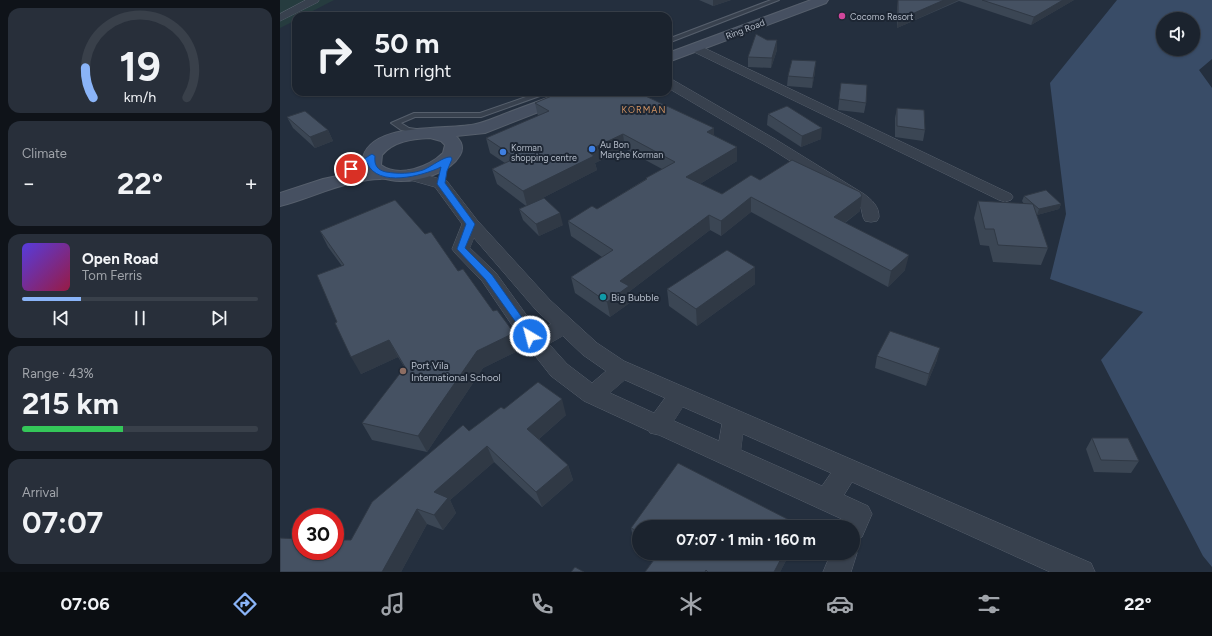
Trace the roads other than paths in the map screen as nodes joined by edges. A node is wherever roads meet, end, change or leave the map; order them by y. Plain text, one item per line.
1 (314, 0) edge
2 (776, 0) edge
3 (822, 0) edge
4 (280, 18) edge
5 (672, 39) edge
6 (696, 48) junction
7 (672, 57) edge
8 (672, 85) edge
9 (535, 96) edge
10 (567, 96) edge
11 (395, 123) junction
12 (479, 130) junction
13 (429, 133) junction
14 (377, 151) junction
15 (451, 155) junction
16 (381, 173) junction
17 (409, 175) junction
18 (328, 183) junction
19 (441, 184) junction
20 (1005, 198) dead end
21 (280, 200) edge
22 (872, 217) dead end
23 (471, 224) junction
24 (565, 326) junction
25 (536, 342) junction
26 (622, 370) junction
27 (592, 395) junction
28 (679, 395) junction
29 (734, 420) junction
30 (658, 426) junction
31 (728, 456) junction
32 (847, 469) junction
33 (828, 499) junction
34 (856, 520) edge
35 (841, 560) edge
36 (837, 572) edge
37 (1081, 572) edge

1 - 4 street
2 - 5 lane
3 - 6 main road, Ring Road
6 - 7 main road, Ring Road
6 - 20 street
8 - 22 street
9 - 11 lane
10 - 12 main road
11 - 13 lane
11 - 14 lane
12 - 13 main road
12 - 15 main road
13 - 14 main road
13 - 15 main road
14 - 16 main road
14 - 18 main road
15 - 17 main road
15 - 19 street
16 - 17 main road
16 - 18 main road
17 - 19 street
18 - 21 main road
19 - 23 street
23 - 24 street
23 - 25 street
24 - 25 street
24 - 26 street
25 - 27 street
26 - 27 street
26 - 28 street
27 - 30 street
28 - 29 street
28 - 30 street
29 - 31 street
29 - 32 street
30 - 31 street
31 - 33 street
32 - 33 street
32 - 37 street
33 - 34 street
35 - 36 street

